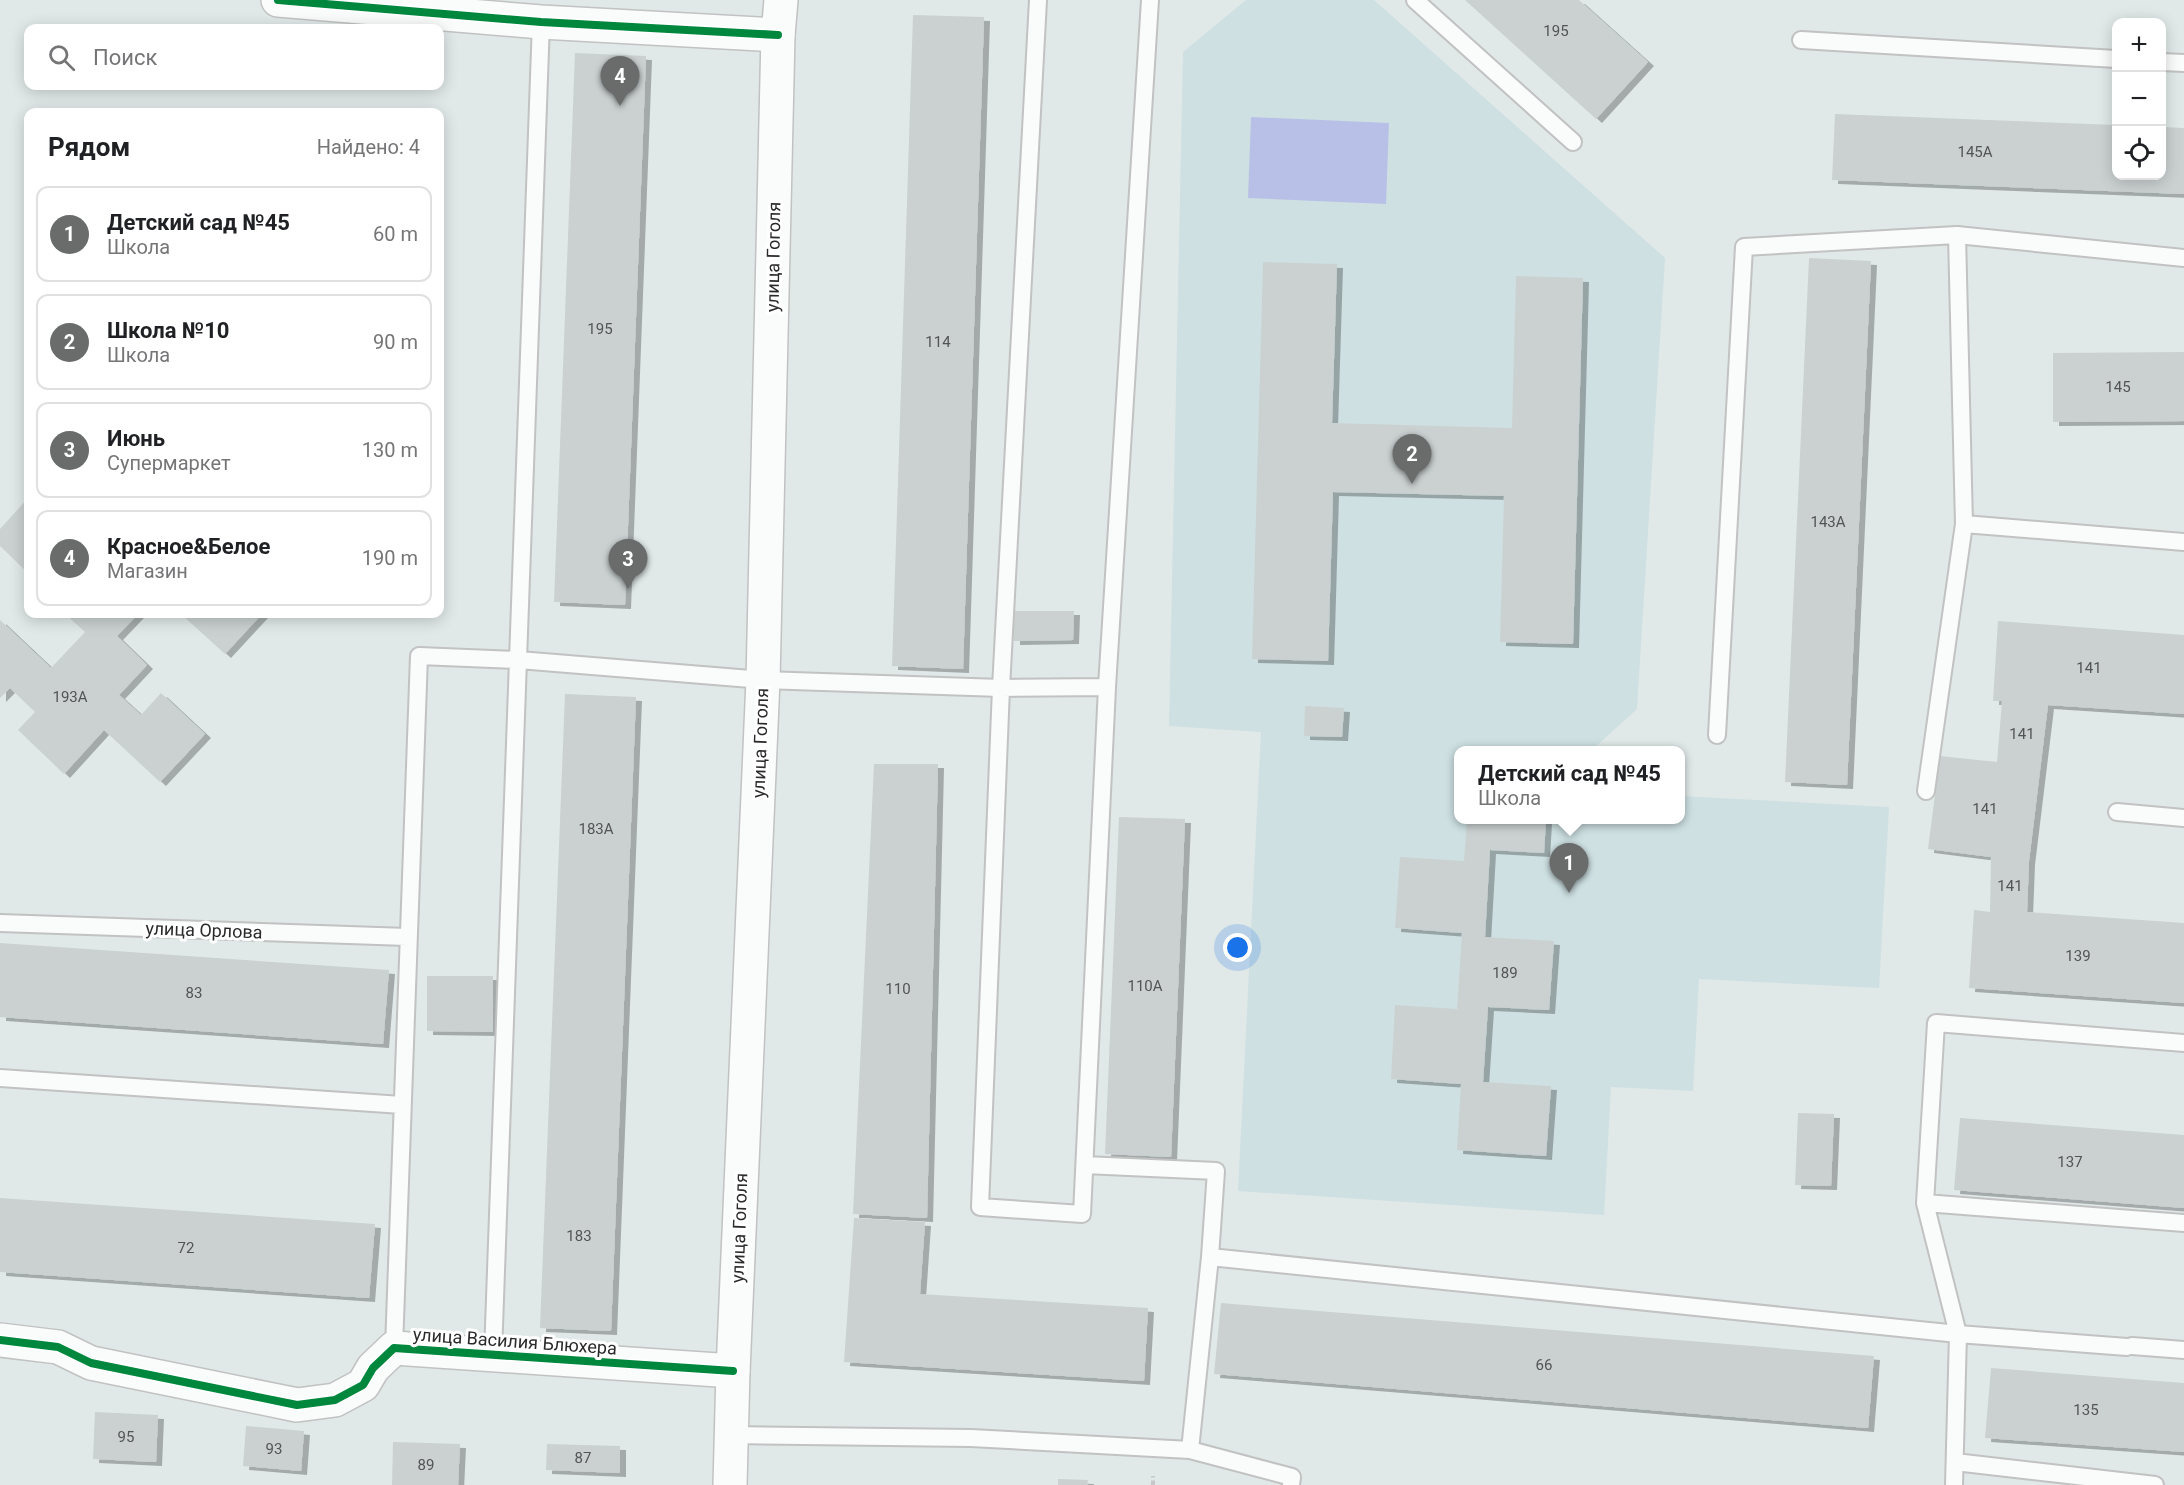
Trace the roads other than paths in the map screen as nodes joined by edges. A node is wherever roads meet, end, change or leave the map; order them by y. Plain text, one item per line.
1 (278, 0) edge
2 (781, 0) edge
3 (1038, 0) edge
4 (1150, 0) edge
5 (1414, 0) edge
6 (541, 22) junction
7 (778, 35) junction
8 (1801, 40) dead end
9 (2112, 59) edge
10 (2166, 62) edge
11 (2184, 63) edge
12 (1573, 142) dead end
13 (1957, 235) junction
14 (2184, 258) edge
15 (1964, 524) junction
16 (2184, 542) edge
17 (519, 660) junction
18 (763, 680) junction
19 (1107, 687) junction
20 (1001, 688) junction
21 (1717, 735) dead end
22 (1926, 791) dead end
23 (2117, 812) dead end
24 (2184, 818) edge
25 (0, 923) edge
26 (408, 937) junction
27 (2184, 1043) edge
28 (0, 1078) edge
29 (402, 1105) junction
30 (1085, 1165) junction
31 (1925, 1203) junction
32 (2184, 1223) edge
33 (1210, 1257) junction
34 (1958, 1334) junction
35 (0, 1340) edge
36 (394, 1348) junction
37 (2184, 1350) edge
38 (494, 1354) junction
39 (733, 1371) junction
40 (731, 1436) junction
41 (1190, 1450) junction
42 (1954, 1462) junction
43 (730, 1485) edge
44 (1291, 1485) edge
45 (1954, 1485) edge
46 (2155, 1485) edge

1 - 6 main road
2 - 7 main road, улица Гоголя
3 - 20 lane
4 - 19 lane
5 - 12 lane
6 - 7 main road
6 - 17 lane
7 - 18 main road, улица Гоголя
8 - 9 lane
10 - 11 lane
13 - 14 lane
13 - 15 lane
13 - 21 lane
15 - 16 lane
15 - 22 lane
17 - 18 lane
17 - 26 lane
17 - 38 lane
18 - 20 lane
18 - 39 main road, улица Гоголя
19 - 20 lane
19 - 30 lane
20 - 30 lane
23 - 24 lane
25 - 26 lane, улица Орлова
26 - 29 lane
27 - 31 lane
28 - 29 lane
29 - 36 lane
30 - 33 lane
31 - 32 lane
31 - 34 lane
33 - 34 lane
33 - 41 lane
34 - 37 lane
34 - 42 lane
35 - 36 main road, улица Василия Блюхера
36 - 38 main road, улица Василия Блюхера
38 - 39 main road, улица Василия Блюхера
39 - 40 main road, улица Гоголя
40 - 41 lane
40 - 43 main road, улица Гоголя
41 - 44 lane
42 - 45 lane
42 - 46 lane

